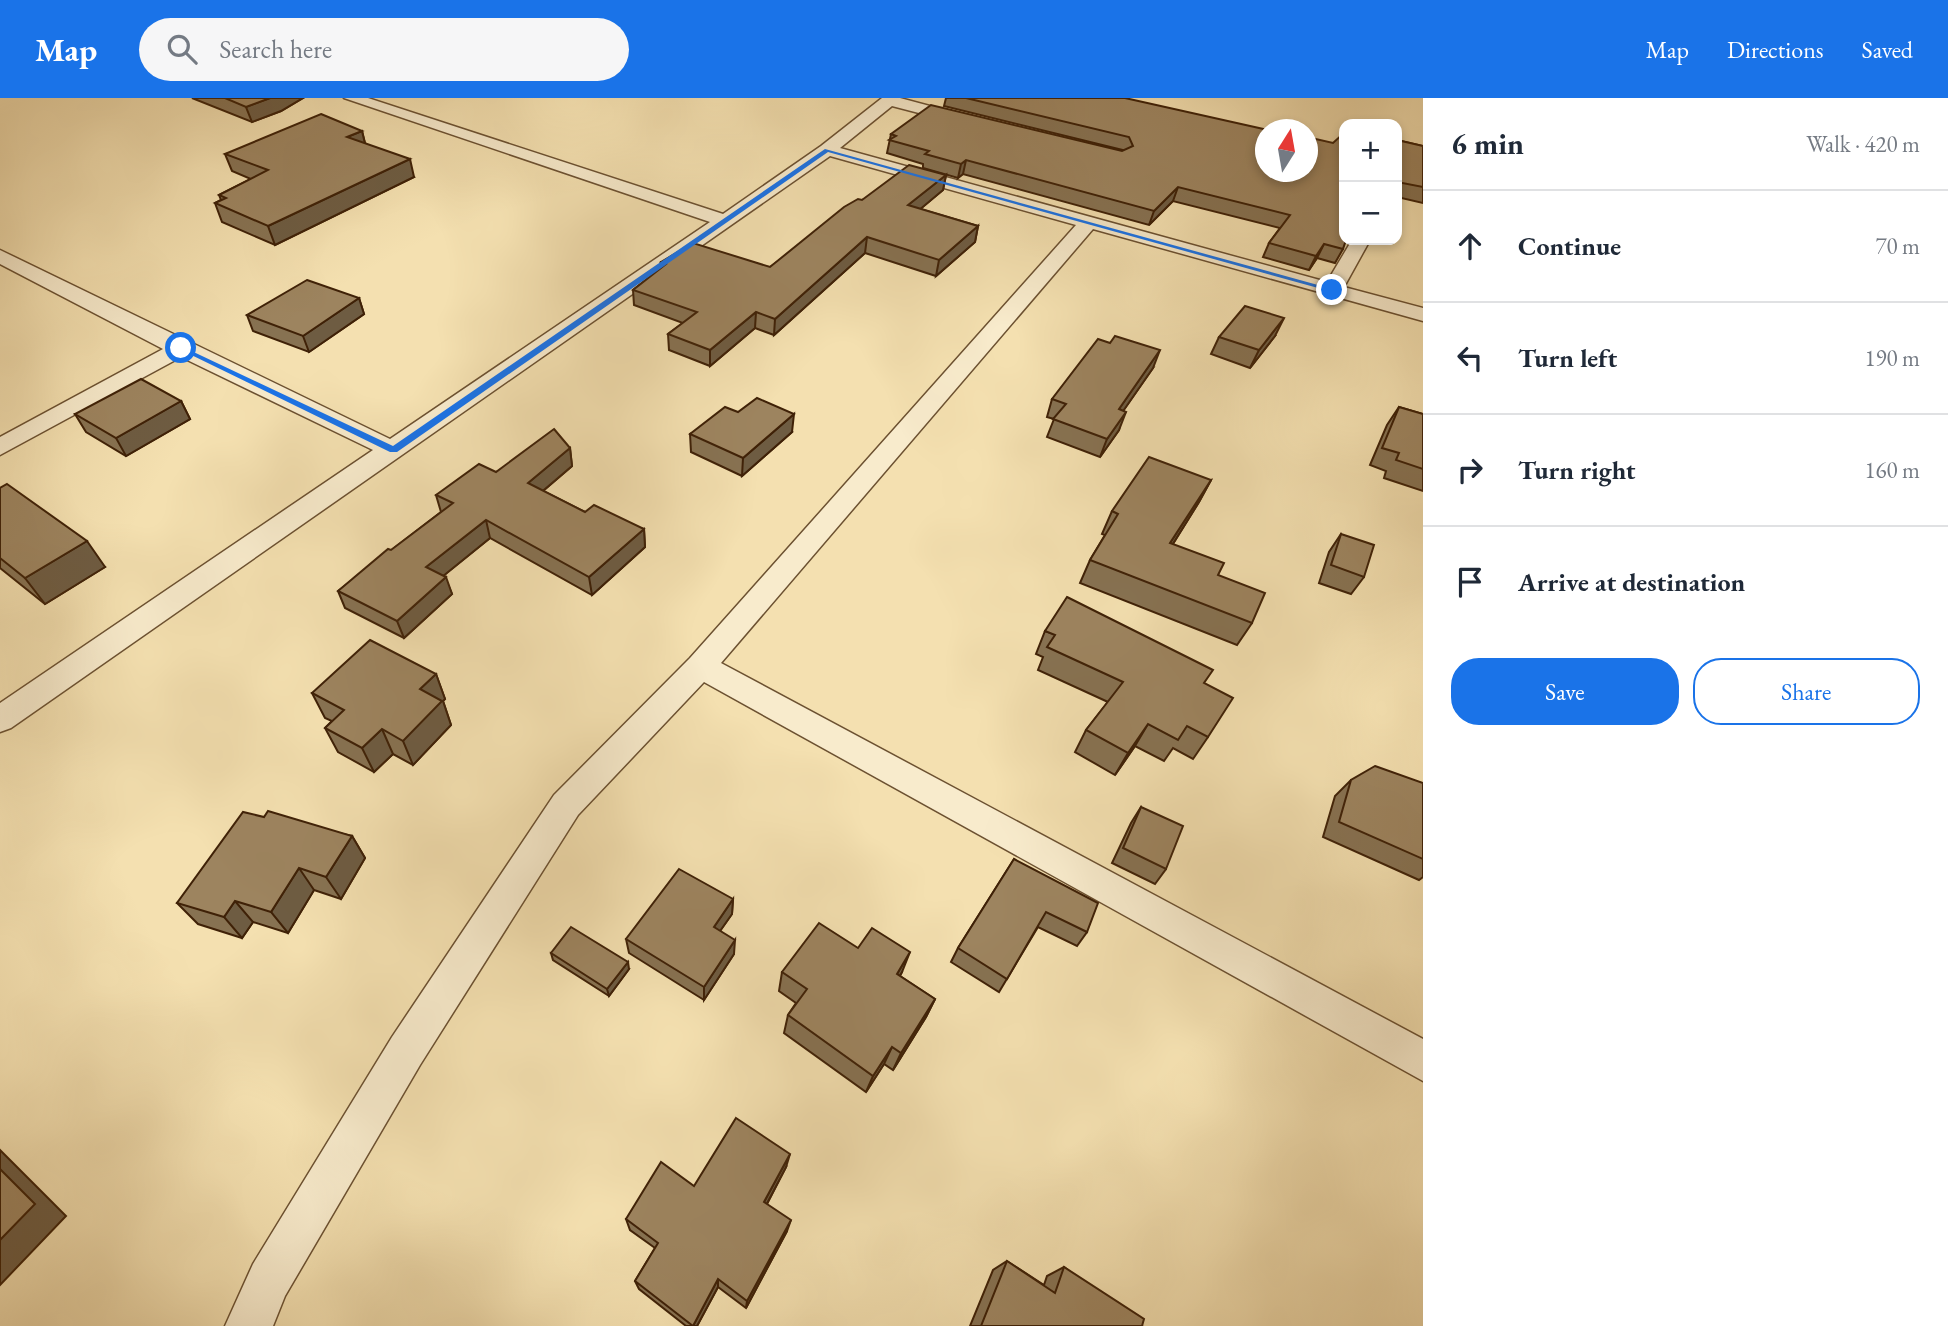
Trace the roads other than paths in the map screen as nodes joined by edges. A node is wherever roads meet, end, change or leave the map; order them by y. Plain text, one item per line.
1 (352, 98) edge
2 (890, 99) edge
3 (983, 124) edge
4 (827, 150) junction
5 (725, 221) junction
6 (1090, 221) junction
7 (1358, 245) edge
8 (0, 256) edge
9 (1332, 290) junction
10 (1423, 316) edge
11 (181, 348) junction
12 (0, 447) edge
13 (393, 450) junction
14 (701, 666) junction
15 (0, 719) edge
16 (1423, 1061) edge
17 (249, 1326) edge

1 - 5 street
2 - 3 street
2 - 4 street
4 - 5 street
4 - 6 street
5 - 13 street
6 - 9 street
6 - 14 street
7 - 9 street
8 - 11 street
9 - 10 street
11 - 12 street
11 - 13 street
13 - 15 street
14 - 16 street
14 - 17 street

